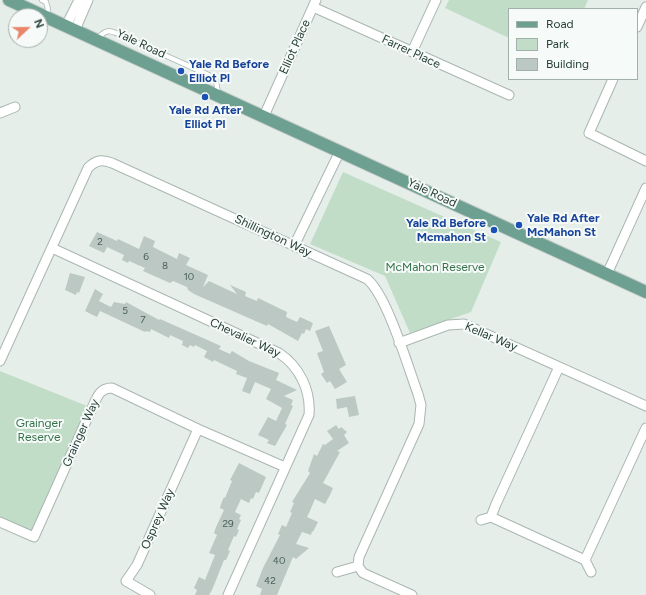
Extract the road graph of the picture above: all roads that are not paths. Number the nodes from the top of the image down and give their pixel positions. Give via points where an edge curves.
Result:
1 (9, 0) edge
2 (42, 0) edge
3 (79, 0) edge
4 (88, 0) edge
5 (436, 0) edge
6 (314, 3) edge
7 (26, 8) edge
8 (48, 8) edge
9 (646, 8) edge
10 (48, 18) edge
11 (638, 25) edge
12 (71, 28) junction
13 (412, 52) junction
14 (612, 80) edge
15 (509, 95) dead end
16 (15, 107) dead end
17 (0, 113) edge
18 (264, 116) junction
19 (340, 151) junction
20 (646, 161) edge
21 (646, 188) edge
22 (294, 246) junction
23 (52, 248) junction
24 (607, 274) junction
25 (646, 292) edge
26 (399, 343) junction
27 (0, 361) edge
28 (559, 367) junction
29 (646, 406) edge
30 (198, 428) junction
31 (646, 428) edge
32 (642, 450) edge
33 (285, 467) junction
34 (491, 517) junction
35 (481, 520) dead end
36 (0, 522) edge
37 (585, 560) junction
38 (358, 566) junction
39 (337, 572) dead end
40 (591, 572) dead end
41 (150, 595) edge
42 (228, 595) edge
43 (412, 595) edge

1 - 7 main road, Yale Road
2 - 8 lane via 46,2
3 - 12 street
4 - 12 street
5 - 13 street
6 - 13 street, Farrer Place
6 - 18 street, Elliot Place
9 - 11 street
10 - 12 main road, Yale Road
12 - 18 main road, Yale Road
13 - 15 street, Farrer Place
14 - 20 street via 585,134
16 - 17 street
18 - 19 main road, Yale Road
19 - 22 street
19 - 24 main road, Yale Road
21 - 24 street
22 - 23 street, Shillington Way via 104,160 98,160 88,168
22 - 26 street, Shillington Way via 367,279 374,285
23 - 27 street, Shillington Way
23 - 33 street, Chevalier Way via 289,359 302,378 310,403 309,415
24 - 25 main road, Yale Road
26 - 28 street, Kellar Way via 448,325 464,324
26 - 38 street, Shillington Way via 418,394 421,415 403,462 359,557
28 - 29 street, Kellar Way
28 - 34 street
30 - 33 street, Grainger Way
30 - 36 street, Grainger Way via 112,388 103,390 92,408 34,537
30 - 41 street, Osprey Way via 137,565 126,582
31 - 32 street
32 - 37 street
33 - 42 street, Chevalier Way
34 - 35 street
34 - 37 street
37 - 40 street
38 - 39 street
38 - 43 street via 364,573

